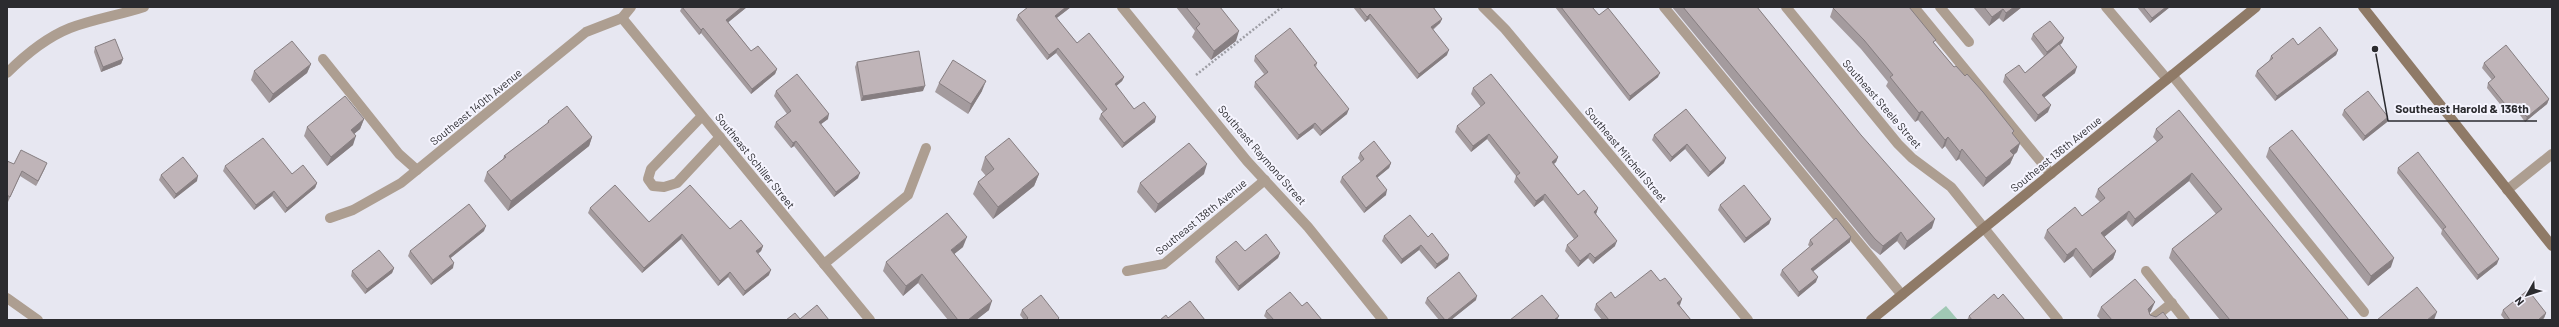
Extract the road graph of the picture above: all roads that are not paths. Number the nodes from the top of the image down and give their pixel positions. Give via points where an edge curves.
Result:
1 (144, 7) edge
2 (631, 7) edge
3 (1122, 7) edge
4 (1483, 7) edge
5 (1664, 7) edge
6 (1914, 7) edge
7 (1940, 7) edge
8 (2106, 7) edge
9 (2256, 7) edge
10 (2363, 7) edge
11 (1791, 9) edge
12 (622, 18) junction
13 (1969, 42) dead end
14 (323, 59) dead end
15 (7, 73) edge
16 (2170, 77) junction
17 (702, 116) junction
18 (720, 137) junction
19 (926, 148) dead end
20 (2552, 154) edge
21 (417, 170) junction
22 (2051, 174) junction
23 (1265, 180) junction
24 (2507, 190) junction
25 (330, 218) dead end
26 (1985, 228) junction
27 (2552, 246) edge
28 (824, 264) junction
29 (1126, 271) dead end
30 (2146, 271) dead end
31 (1902, 295) junction
32 (7, 298) edge
33 (2172, 303) junction
34 (2364, 312) dead end
35 (38, 320) edge
36 (870, 320) edge
37 (1383, 320) edge
38 (1748, 320) edge
39 (1871, 320) edge
40 (2058, 320) edge
41 (2151, 320) edge
42 (2185, 320) edge

1 - 15 street via 78,25 57,34 29,53
2 - 12 street, Southeast 140th Avenue
3 - 23 street, Southeast Raymond Street
4 - 38 street, Southeast Mitchell Street via 1510,35
5 - 31 street
6 - 22 street
7 - 13 street
8 - 16 street
9 - 16 street, Southeast 136th Avenue
10 - 24 street
11 - 26 street, Southeast Steele Street via 1898,144 1912,158 1952,187
12 - 17 street, Southeast Schiller Street
12 - 21 street, Southeast 140th Avenue via 586,32
14 - 21 street via 399,154
16 - 22 street, Southeast 136th Avenue
16 - 34 street
17 - 18 street, Southeast Schiller Street
17 - 18 street via 651,169 648,179 653,186 664,187 677,183
18 - 28 street, Southeast Schiller Street
19 - 28 street via 908,195
20 - 24 street
21 - 25 street, Southeast 140th Avenue via 374,199
22 - 26 street, Southeast 136th Avenue
23 - 29 street, Southeast 138th Avenue via 1164,264
23 - 37 street, Southeast Raymond Street via 1308,227
24 - 27 street
26 - 31 street, Southeast 136th Avenue
26 - 40 street, Southeast Steele Street
28 - 36 street, Southeast Schiller Street
30 - 33 street
31 - 39 street, Southeast 136th Avenue
32 - 35 street
33 - 41 street
33 - 42 street

